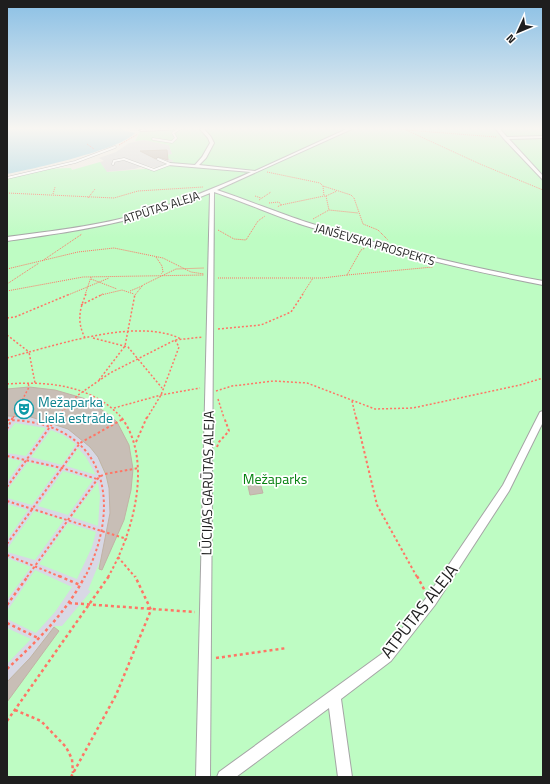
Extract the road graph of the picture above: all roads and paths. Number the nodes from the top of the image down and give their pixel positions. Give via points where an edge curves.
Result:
1 (64, 165) edge
2 (138, 165) edge
3 (168, 165) edge
4 (178, 165) edge
5 (269, 165) edge
6 (481, 165) edge
7 (530, 165) edge
8 (196, 166) joint
9 (268, 168) dead end
10 (255, 171) junction
11 (262, 171) junction
12 (7, 178) edge
13 (543, 179) edge
14 (323, 186) junction
15 (55, 187) dead end
16 (95, 189) dead end
17 (212, 190) junction
18 (338, 190) junction
19 (543, 190) edge
20 (271, 192) dead end
21 (7, 193) edge
22 (53, 194) junction
23 (255, 196) dead end
24 (325, 196) junction
25 (88, 198) junction
26 (261, 198) junction
27 (259, 200) dead end
28 (281, 205) junction
29 (272, 209) junction
30 (329, 210) junction
31 (358, 213) junction
32 (304, 223) junction
33 (96, 226) junction
34 (216, 236) dead end
35 (7, 239) edge
36 (376, 244) junction
37 (395, 250) junction
38 (156, 256) junction
39 (40, 262) junction
40 (450, 265) junction
41 (184, 268) junction
42 (7, 269) edge
43 (213, 271) junction
44 (347, 275) junction
45 (160, 276) junction
46 (111, 277) junction
47 (91, 278) junction
48 (313, 278) junction
49 (99, 282) junction
50 (543, 283) edge
51 (7, 284) edge
52 (143, 285) junction
53 (90, 286) junction
54 (117, 289) junction
55 (7, 291) edge
56 (130, 291) junction
57 (134, 294) junction
58 (81, 305) junction
59 (7, 318) edge
60 (128, 332) junction
61 (213, 333) junction
62 (7, 335) edge
63 (85, 338) junction
64 (89, 338) junction
65 (181, 339) junction
66 (175, 340) junction
67 (125, 346) junction
68 (29, 352) junction
69 (7, 358) edge
70 (138, 358) junction
71 (543, 378) edge
72 (28, 382) junction
73 (98, 382) junction
74 (35, 383) junction
75 (7, 384) edge
76 (212, 386) junction
77 (163, 389) junction
78 (84, 391) junction
79 (161, 395) junction
80 (217, 398) dead end
81 (352, 401) junction
82 (113, 408) junction
83 (543, 414) edge
84 (14, 419) junction
85 (7, 420) edge
86 (123, 420) junction
87 (50, 426) junction
88 (7, 429) edge
89 (136, 442) junction
90 (80, 443) junction
91 (214, 443) dead end
92 (7, 456) edge
93 (211, 458) junction
94 (26, 459) junction
95 (62, 468) junction
96 (139, 468) junction
97 (101, 475) junction
98 (97, 479) junction
99 (7, 487) edge
100 (7, 501) edge
101 (33, 508) junction
102 (68, 519) junction
103 (101, 531) junction
104 (127, 539) junction
105 (7, 544) edge
106 (7, 555) edge
107 (118, 556) junction
108 (35, 565) junction
109 (80, 585) junction
110 (431, 602) junction
111 (69, 603) junction
112 (7, 605) edge
113 (91, 605) junction
114 (151, 610) junction
115 (205, 611) junction
116 (7, 623) edge
117 (38, 638) junction
118 (287, 648) dead end
119 (204, 660) junction
120 (7, 669) edge
121 (334, 697) junction
122 (15, 710) junction
123 (7, 720) edge
124 (73, 773) junction
125 (71, 777) edge
126 (203, 777) edge
127 (224, 777) edge
128 (345, 777) edge

1 - 12 lane
2 - 3 lane via 154,170
4 - 8 street
5 - 10 street, ATPŪTAS ALEJA
6 - 19 path
7 - 13 street
8 - 10 street
9 - 11 path
10 - 11 path
10 - 17 street, ATPŪTAS ALEJA
11 - 14 path via 320,183
14 - 18 path
14 - 24 path
15 - 22 path
16 - 25 path
17 - 25 path via 189,187 138,191 114,198
17 - 29 street, JANŠEVSKA PROSPEKTS
17 - 33 street, ATPŪTAS ALEJA via 162,209
17 - 43 street, LŪCIJAS GARŪTAS ALEJA
18 - 24 path
18 - 31 path via 354,198
20 - 26 path
21 - 22 path
22 - 25 path
23 - 26 path
24 - 28 path
24 - 30 path
26 - 27 path
28 - 29 path
28 - 29 path via 279,202 273,202 269,204
29 - 32 street, JANŠEVSKA PROSPEKTS
29 - 34 path via 258,221 246,240 234,239 216,229
30 - 31 path
30 - 32 path
31 - 37 path via 363,224 378,230
32 - 36 street, JANŠEVSKA PROSPEKTS
33 - 35 street, ATPŪTAS ALEJA
33 - 39 path
36 - 37 street, JANŠEVSKA PROSPEKTS
36 - 44 path via 361,250
37 - 40 street, JANŠEVSKA PROSPEKTS
38 - 39 path via 114,248 98,248
38 - 41 path
38 - 45 path via 162,266 163,272
39 - 42 path
39 - 51 path
40 - 44 path
40 - 50 street, JANŠEVSKA PROSPEKTS
41 - 43 path
41 - 43 path via 191,272
41 - 45 path
43 - 45 path
43 - 48 path via 216,278
43 - 61 street, LŪCIJAS GARŪTAS ALEJA
44 - 48 path
45 - 46 path
45 - 52 path
46 - 47 path
46 - 49 path
47 - 49 path
47 - 53 path
47 - 55 path via 56,280
48 - 61 path via 291,312 261,325
49 - 53 path
49 - 54 path
52 - 56 path
52 - 57 path
53 - 58 path
53 - 59 path
54 - 56 path
54 - 58 path
56 - 57 path
57 - 60 path
58 - 63 path via 78,313 79,328
60 - 64 path
60 - 65 path via 170,333
60 - 67 path
61 - 65 path
61 - 76 street, LŪCIJAS GARŪTAS ALEJA
62 - 68 path
63 - 64 path
63 - 68 path
64 - 67 path
65 - 66 path
66 - 70 path
66 - 77 path via 179,347
67 - 70 path
67 - 73 path
68 - 69 path
68 - 74 path
70 - 73 path via 108,373
70 - 77 path
71 - 81 path via 413,408 375,409
72 - 74 path
72 - 75 path
72 - 84 path via 29,387
73 - 78 path
74 - 78 path
76 - 79 path
76 - 81 path via 215,392 232,386 274,380 307,383
76 - 93 street, LŪCIJAS GARŪTAS ALEJA
77 - 79 path
78 - 82 path via 106,402 115,410
78 - 87 path
79 - 82 path
79 - 89 path via 147,417
80 - 93 path via 229,431 219,442
81 - 110 path via 377,504
82 - 86 path
83 - 110 street, ATPŪTAS ALEJA via 506,488
84 - 85 path
84 - 87 path
84 - 88 path
86 - 89 path
86 - 90 path
87 - 90 path
87 - 94 path
89 - 96 path
90 - 95 path
90 - 97 path
91 - 93 path
92 - 94 path
93 - 115 street, LŪCIJAS GARŪTAS ALEJA
94 - 95 path
94 - 99 path
95 - 98 path
95 - 101 path
96 - 97 path
96 - 104 path
97 - 98 path
97 - 103 path via 104,490
98 - 102 path
100 - 101 path
101 - 102 path
101 - 105 path
102 - 103 path
102 - 108 path
103 - 104 path
103 - 109 path via 96,553
104 - 107 path
106 - 108 path
107 - 113 path
107 - 114 path via 137,579
108 - 109 path
108 - 112 path
109 - 111 path
110 - 121 street, ATPŪTAS ALEJA via 387,657
111 - 113 path
111 - 117 path
113 - 114 path
113 - 122 path
114 - 115 path via 186,613
114 - 124 path via 141,639 103,721
115 - 119 street, LŪCIJAS GARŪTAS ALEJA
116 - 117 path
117 - 120 path
118 - 119 path
119 - 126 street, LŪCIJAS GARŪTAS ALEJA
121 - 127 street, ATPŪTAS ALEJA
121 - 128 street
122 - 123 path
122 - 124 path via 41,721 66,747 72,759
124 - 125 path

